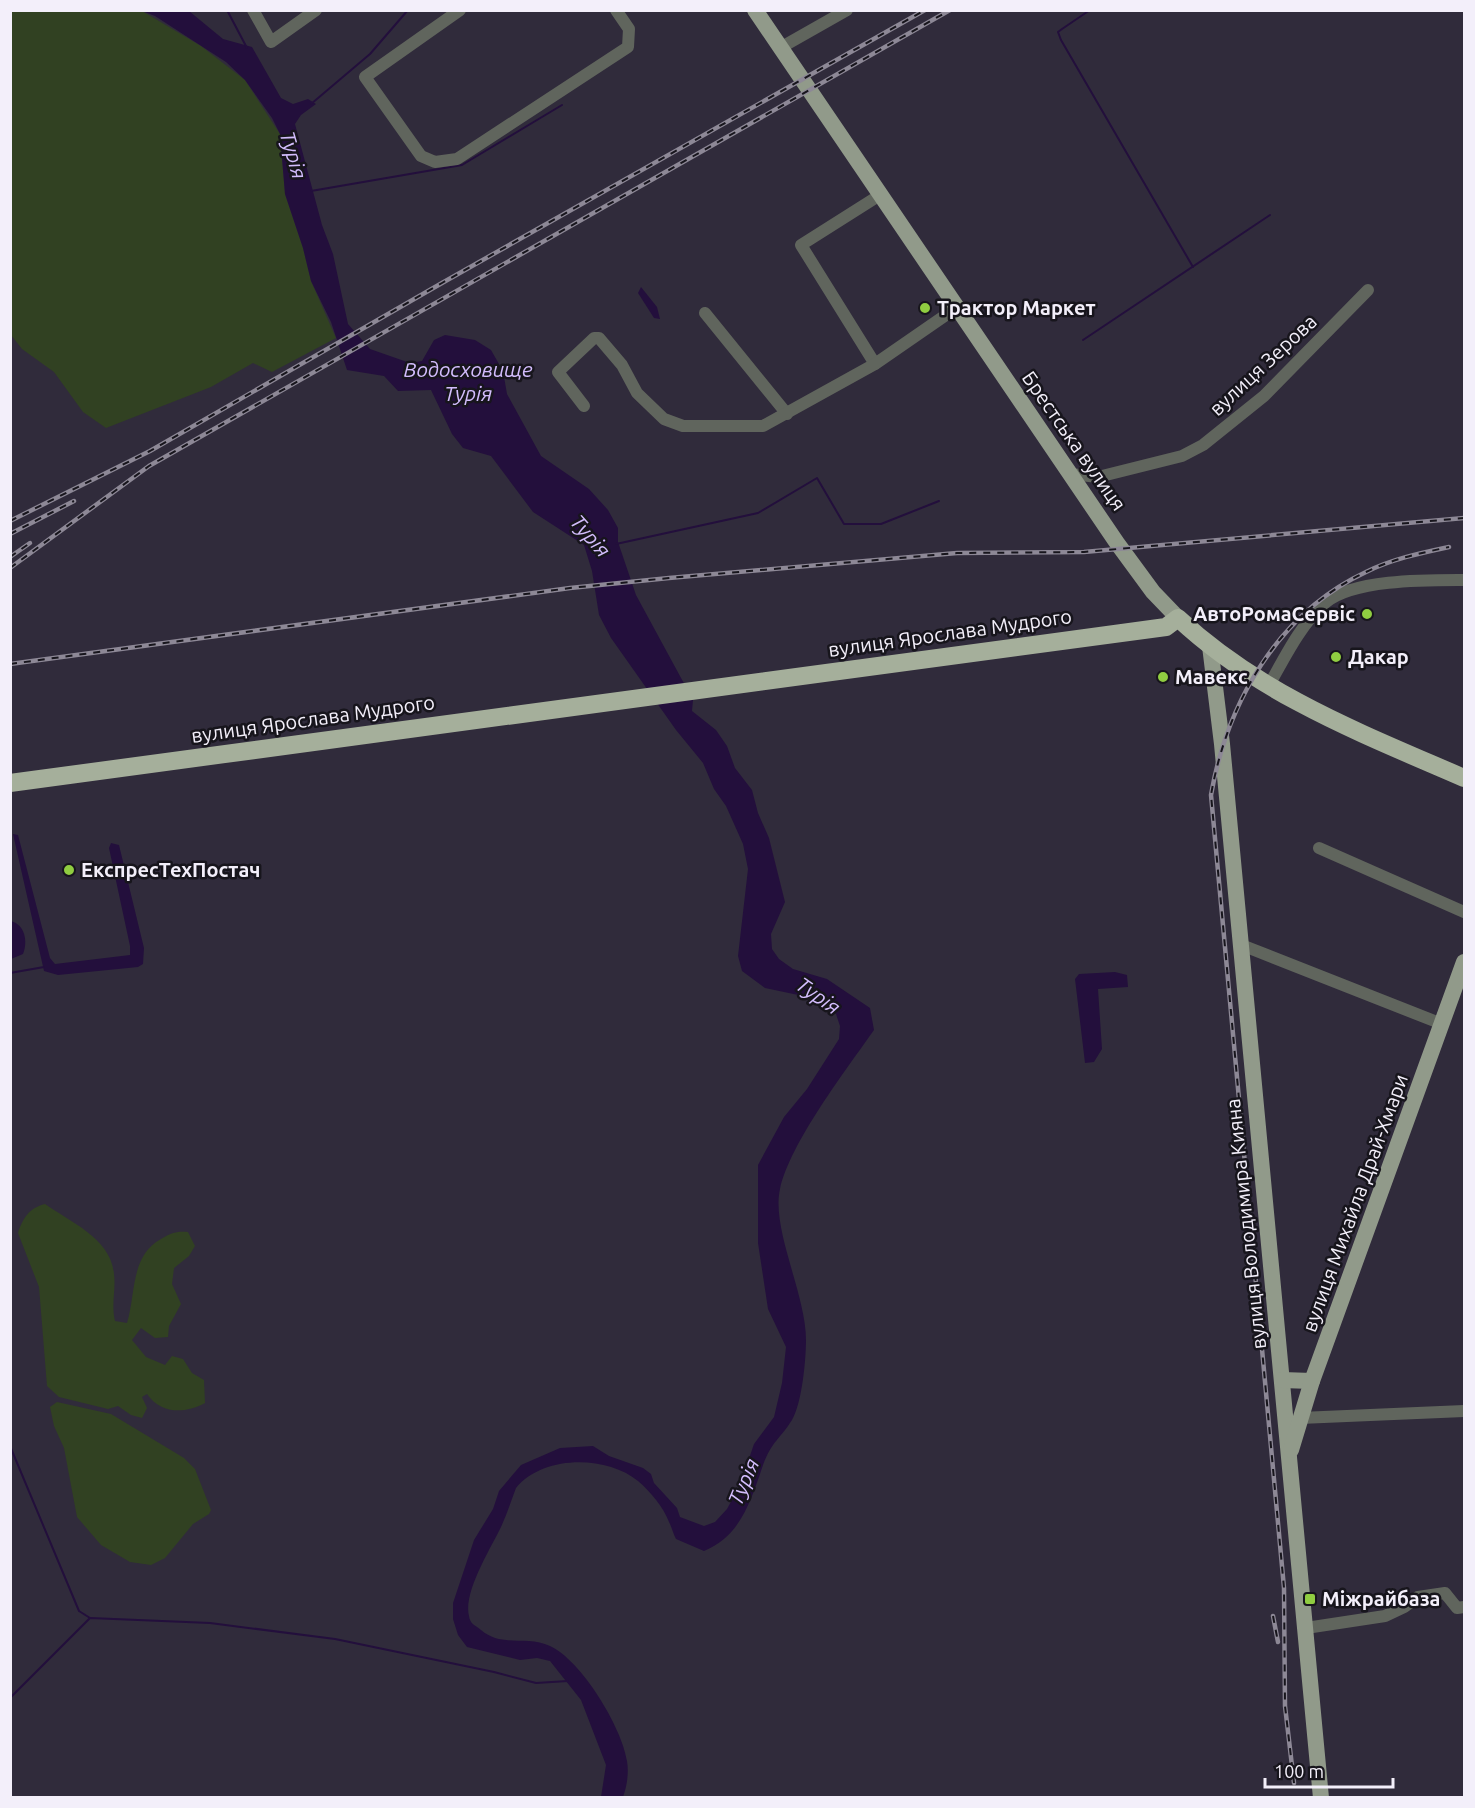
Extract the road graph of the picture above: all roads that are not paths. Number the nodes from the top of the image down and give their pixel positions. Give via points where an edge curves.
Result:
1 (253, 10) edge
2 (316, 10) edge
3 (460, 10) edge
4 (616, 10) edge
5 (755, 10) edge
6 (847, 10) edge
7 (780, 48) junction
8 (880, 195) junction
9 (1368, 290) dead end
10 (956, 308) junction
11 (705, 312) dead end
12 (875, 363) junction
13 (584, 406) dead end
14 (787, 414) junction
15 (1071, 474) junction
16 (1461, 578) edge
17 (1178, 618) junction
18 (1210, 646) junction
19 (1268, 687) junction
20 (1464, 778) edge
21 (10, 783) edge
22 (1319, 848) dead end
23 (1464, 912) edge
24 (1239, 944) junction
25 (1464, 963) edge
26 (1442, 1024) junction
27 (1282, 1380) junction
28 (1312, 1381) junction
29 (1464, 1411) edge
30 (1300, 1418) junction
31 (1288, 1459) junction
32 (1464, 1607) edge
33 (1306, 1628) junction
34 (1320, 1797) edge

1 - 2 street via 271,42
3 - 4 street via 365,77 421,156 435,162 457,159 628,47 629,29
5 - 7 main road, Брестська вулиця
6 - 7 street
7 - 8 main road, Брестська вулиця
8 - 10 main road, Брестська вулиця
8 - 12 street via 801,245
9 - 15 street, вулиця Зерова via 1264,396 1203,445 1175,458 1098,477
10 - 12 street
10 - 15 main road, Брестська вулиця
11 - 14 street
12 - 14 street
13 - 14 street via 558,372 594,338 599,338 618,359 644,402 670,422 683,426 763,426
15 - 17 main road, Брестська вулиця via 1148,585
16 - 19 street via 1404,583 1336,597 1306,625
17 - 18 highway, Брестська вулиця
17 - 21 highway, вулиця Ярослава Мудрого via 1166,627
18 - 19 highway, Брестська вулиця
18 - 24 main road, вулиця Володимира Кияна
19 - 20 highway, Брестська вулиця
22 - 23 street
24 - 26 street
24 - 27 main road, вулиця Володимира Кияна
25 - 26 main road, вулиця Михайла Драй-Хмари
26 - 28 main road, вулиця Михайла Драй-Хмари
27 - 28 main road
27 - 31 main road, вулиця Володимира Кияна
28 - 30 main road, вулиця Михайла Драй-Хмари
29 - 30 street
30 - 31 main road, вулиця Михайла Драй-Хмари
31 - 33 main road, вулиця Володимира Кияна
32 - 33 street via 1457,1608 1445,1593 1418,1597 1385,1616
33 - 34 main road, вулиця Володимира Кияна

